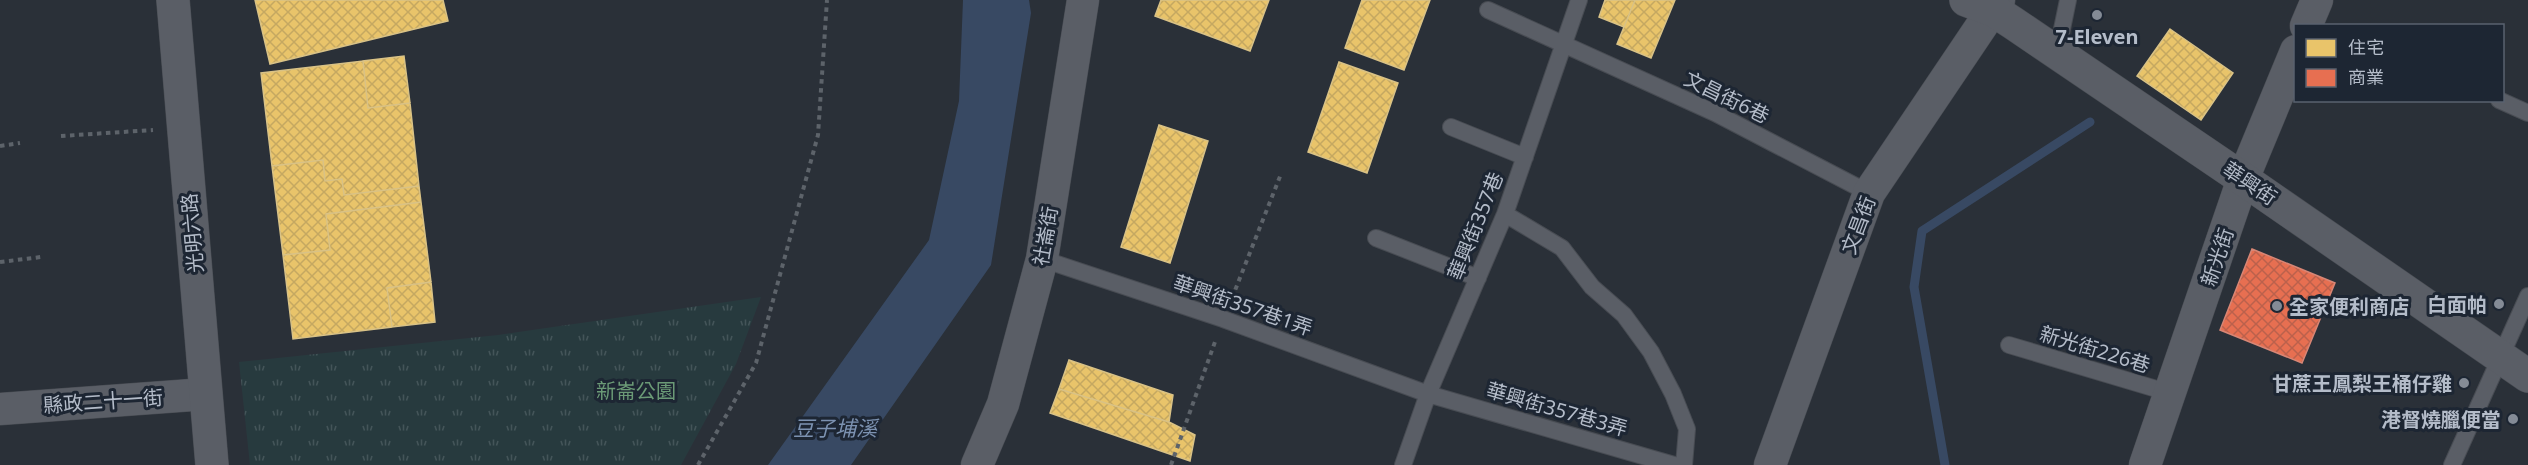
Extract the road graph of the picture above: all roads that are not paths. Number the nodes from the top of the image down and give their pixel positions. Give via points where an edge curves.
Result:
1 (173, 0) edge
2 (1083, 0) edge
3 (1579, 0) edge
4 (2068, 0) edge
5 (1986, 3) edge
6 (1488, 10) dead end
7 (1564, 43) junction
8 (2057, 53) junction
9 (2294, 53) edge
10 (2503, 102) edge
11 (2528, 113) edge
12 (1451, 127) dead end
13 (1525, 157) junction
14 (2243, 179) junction
15 (1869, 193) junction
16 (1505, 214) junction
17 (1376, 238) dead end
18 (1042, 259) junction
19 (1478, 278) junction
20 (2528, 296) edge
21 (2009, 345) dead end
22 (2502, 358) junction
23 (2528, 376) edge
24 (2170, 393) junction
25 (206, 394) junction
26 (1428, 394) junction
27 (0, 409) edge
28 (212, 465) edge
29 (976, 465) edge
30 (1403, 465) edge
31 (1674, 465) edge
32 (1684, 465) edge
33 (1770, 465) edge
34 (2145, 465) edge
35 (2452, 465) edge

1 - 25 street, 光明六路
2 - 18 street, 社崙街
3 - 7 lane, 華興街357巷
4 - 8 lane
5 - 8 street, 華興街
5 - 15 street, 文昌街
6 - 7 lane, 文昌街6巷
7 - 13 lane, 華興街357巷
7 - 15 lane, 文昌街6巷 via 1715,113
8 - 14 street, 華興街
9 - 14 street, 新光街
10 - 11 lane
12 - 13 lane
13 - 16 lane, 華興街357巷
14 - 22 street, 華興街
14 - 24 street, 新光街
15 - 33 street, 文昌街
16 - 19 lane, 華興街357巷
16 - 32 lane via 1562,248 1592,287 1624,315 1652,352 1687,429
17 - 19 lane
18 - 26 lane, 華興街357巷1弄 via 1223,319
18 - 29 street, 社崙街 via 1003,404
19 - 26 lane, 華興街357巷
20 - 22 lane
21 - 24 lane, 新光街226巷
22 - 23 street, 華興街
22 - 35 lane
24 - 34 street, 新光街
25 - 27 street, 縣政二十一街
25 - 28 street, 光明六路
26 - 30 lane, 華興街357巷
26 - 31 lane, 華興街357巷3弄

